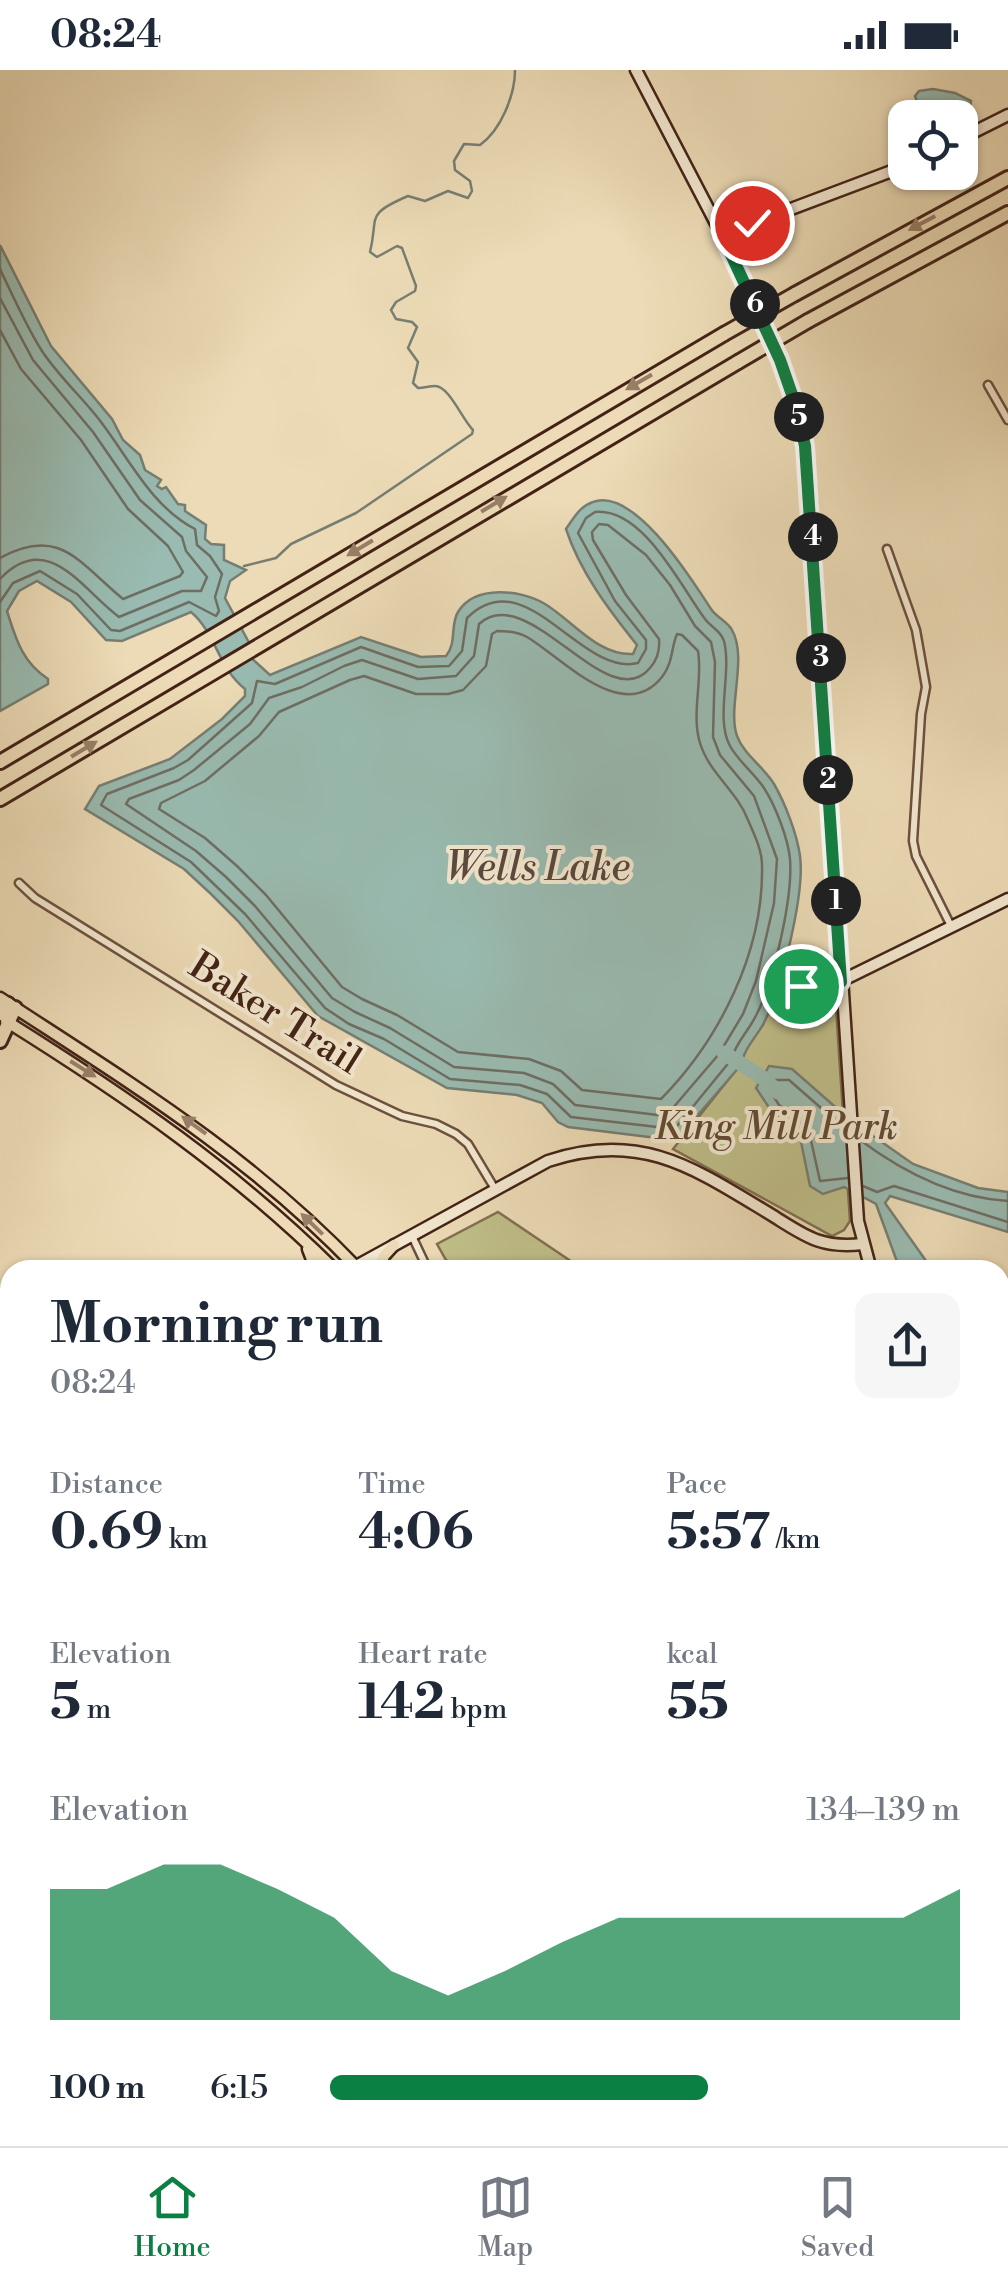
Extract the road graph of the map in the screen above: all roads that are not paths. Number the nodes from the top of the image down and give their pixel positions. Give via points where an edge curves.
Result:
1 (636, 70) edge
2 (1008, 115) edge
3 (978, 130) edge
4 (888, 172) edge
5 (1008, 178) edge
6 (1008, 213) edge
7 (722, 235) junction
8 (988, 386) dead end
9 (1008, 420) edge
10 (888, 549) dead end
11 (0, 762) edge
12 (0, 799) edge
13 (19, 883) dead end
14 (1008, 899) edge
15 (951, 926) junction
16 (841, 982) junction
17 (801, 986) dead end
18 (5, 1011) edge
19 (0, 1041) edge
20 (495, 1189) junction
21 (296, 1232) junction
22 (412, 1236) junction
23 (862, 1244) junction
24 (394, 1245) junction
25 (313, 1260) edge
26 (325, 1260) edge
27 (345, 1260) edge
28 (369, 1260) edge
29 (383, 1260) edge
30 (423, 1260) edge
31 (868, 1260) edge

1 - 7 street
2 - 3 street
4 - 7 street
5 -> 11 highway, bridge via 724,334
12 -> 6 highway, bridge via 808,321
7 - 16 street via 780,360 805,446
8 - 9 street
10 - 15 street via 916,630 926,687 913,840
13 - 20 street, Baker Trail via 336,1085 456,1134
14 - 15 street
15 - 16 street
16 - 17 street
16 - 23 street
18 - 19 highway
18 -> 21 main road via 174,1130
27 -> 18 main road via 280,1194 199,1128
20 - 22 street
20 - 23 street via 569,1154 630,1149 693,1167 817,1242
21 - 25 main road
21 - 26 main road
22 - 24 street
22 - 30 street
23 - 31 street
24 - 28 street
24 - 29 main road

